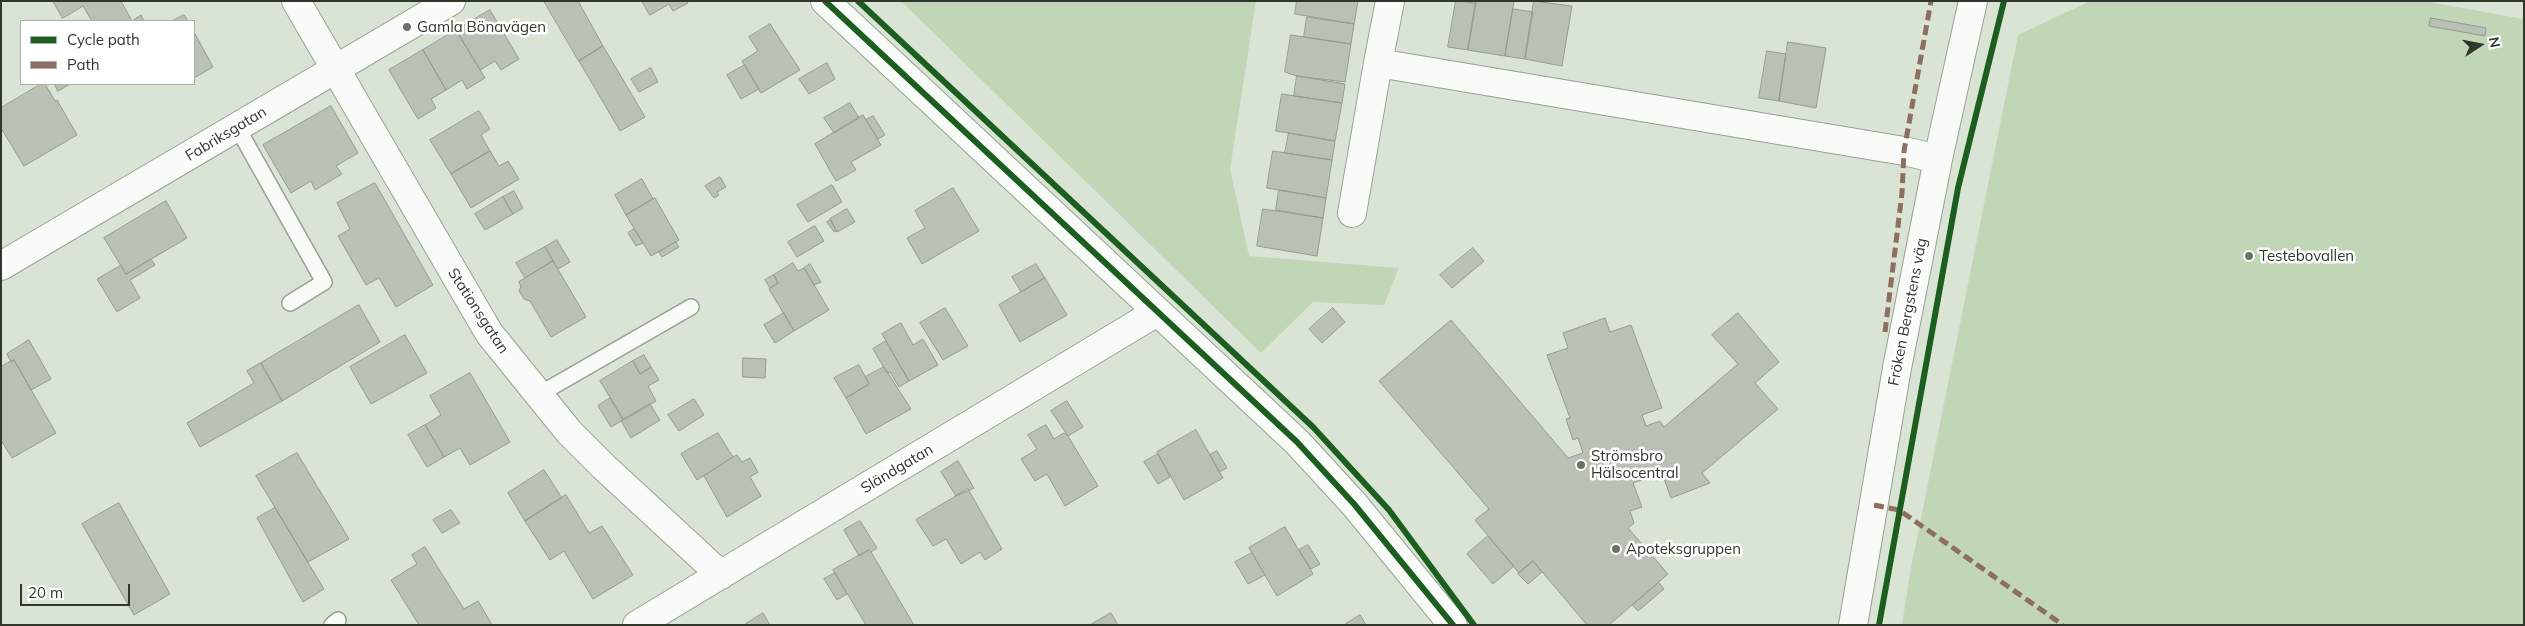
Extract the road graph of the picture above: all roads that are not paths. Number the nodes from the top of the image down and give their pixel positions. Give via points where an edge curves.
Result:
1 (296, 1) edge
2 (451, 1) edge
3 (825, 1) edge
4 (1390, 1) edge
5 (1974, 1) edge
6 (1378, 64) junction
7 (335, 69) junction
8 (237, 127) junction
9 (1938, 159) junction
10 (1352, 214) dead end
11 (5, 256) edge
12 (290, 303) dead end
13 (691, 307) dead end
14 (1157, 312) junction
15 (538, 395) junction
16 (722, 574) junction
17 (637, 625) edge
18 (1453, 625) edge
19 (1853, 625) edge

1 - 7 street, Stationsgatan
2 - 7 street, Fabriksgatan
3 - 14 street
4 - 6 street
5 - 9 street, Fröken Bergstens väg
6 - 9 street
6 - 10 street
7 - 8 street, Fabriksgatan
7 - 15 street, Stationsgatan via 467,298 489,333
8 - 11 street, Fabriksgatan
8 - 12 lane via 324,282
9 - 19 street, Fröken Bergstens väg via 1897,368
13 - 15 lane
14 - 16 street, Sländgatan
14 - 18 street via 1297,442 1354,504
15 - 16 street, Stationsgatan via 604,467
16 - 17 street, Sländgatan

